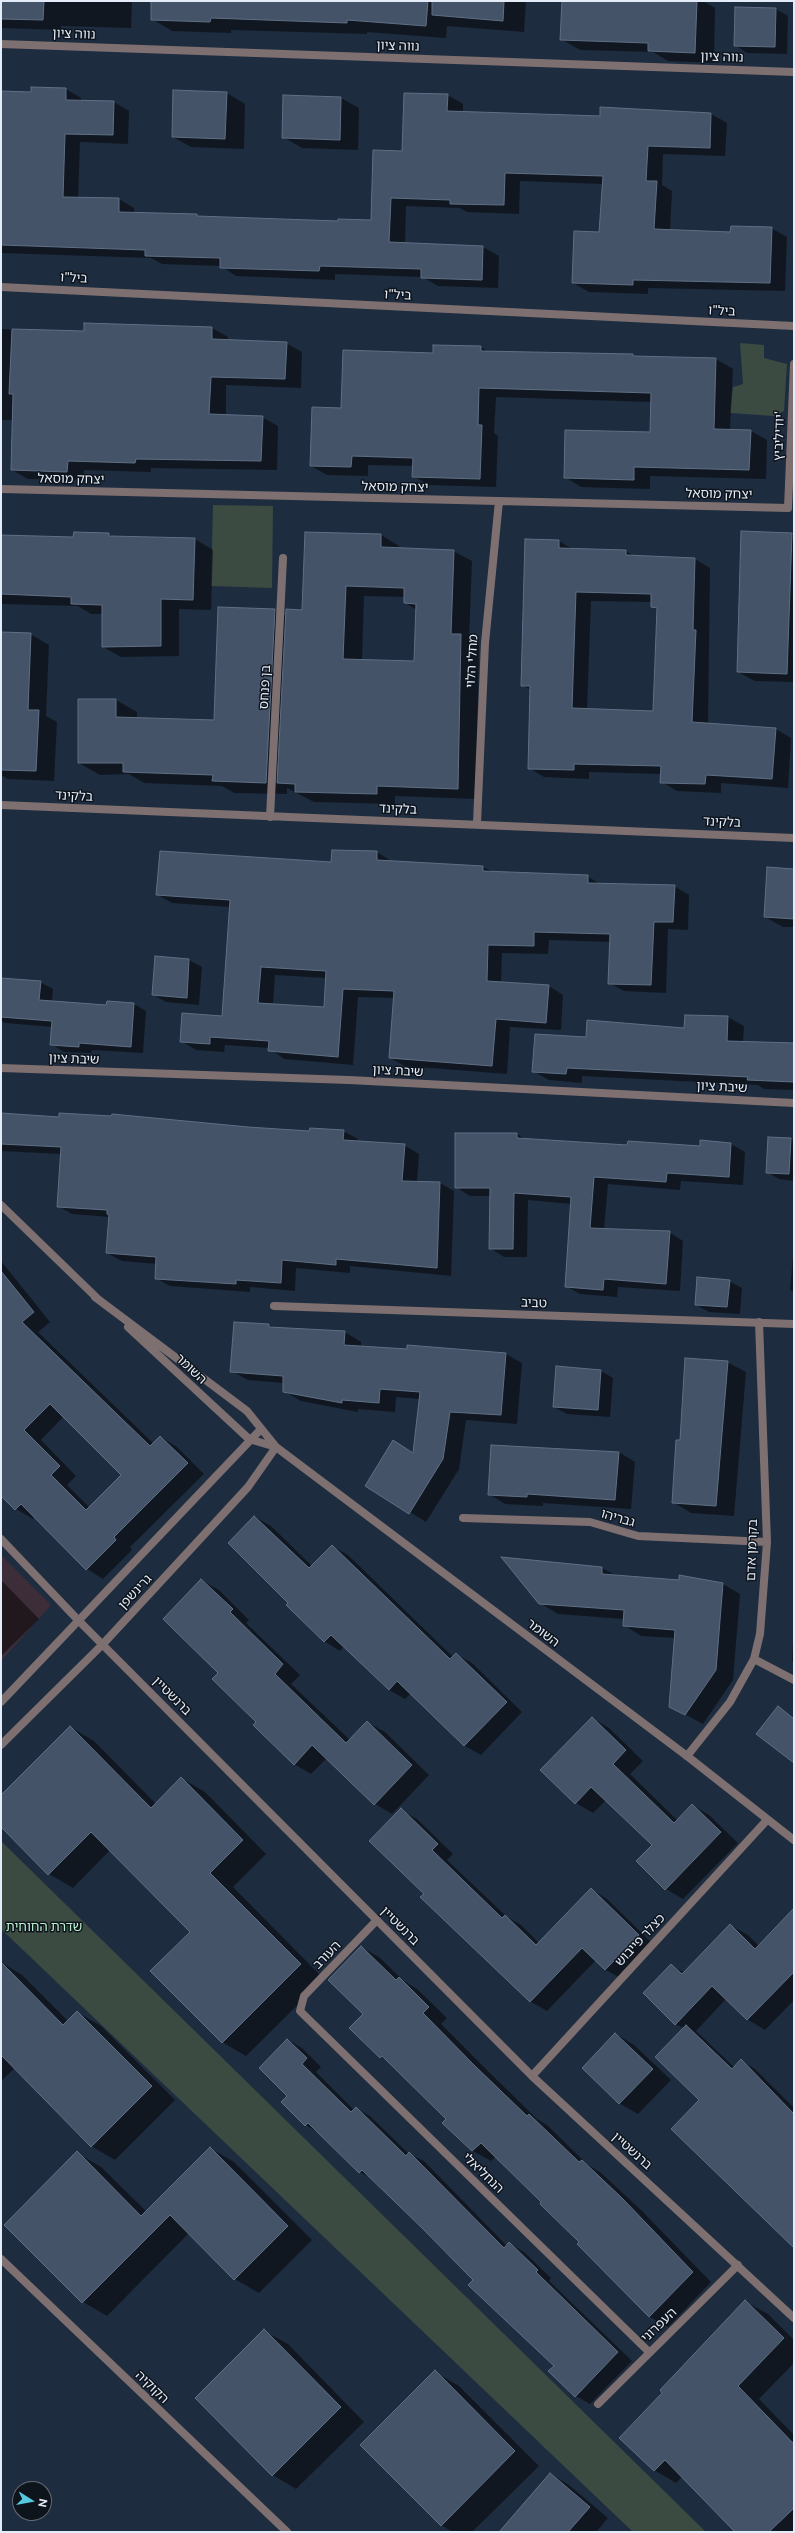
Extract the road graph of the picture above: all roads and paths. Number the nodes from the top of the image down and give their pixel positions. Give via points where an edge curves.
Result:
1 (1, 44) edge
2 (794, 72) edge
3 (1, 287) edge
4 (794, 326) edge
5 (794, 364) edge
6 (1, 489) edge
7 (499, 501) junction
8 (788, 508) joint
9 (283, 558) dead end
10 (1, 805) edge
11 (270, 817) junction
12 (477, 823) junction
13 (794, 838) edge
14 (1, 1068) edge
15 (794, 1103) edge
16 (1, 1205) edge
17 (95, 1297) junction
18 (274, 1306) dead end
19 (759, 1322) junction
20 (794, 1324) edge
21 (261, 1429) junction
22 (249, 1439) junction
23 (276, 1447) junction
24 (463, 1518) dead end
25 (1, 1538) edge
26 (767, 1542) junction
27 (78, 1620) junction
28 (103, 1644) junction
29 (754, 1659) junction
30 (794, 1680) edge
31 (1, 1702) edge
32 (1, 1745) edge
33 (687, 1756) junction
34 (766, 1820) junction
35 (794, 1840) edge
36 (377, 1920) junction
37 (300, 2011) joint
38 (532, 2076) junction
39 (1, 2259) edge
40 (738, 2265) junction
41 (794, 2318) edge
42 (649, 2352) junction
43 (598, 2404) dead end
44 (287, 2532) edge

1 - 2 street, נווה ציון
3 - 4 street, ביל"ו
5 - 8 street, יודיליביץ'
6 - 7 street, יצחק מוסאל
7 - 8 street, יצחק מוסאל
7 - 12 street, מחלי הלוי via 485,643
9 - 11 street, בן פנחס
10 - 11 street, בלקינד
11 - 12 street, בלקינד
12 - 13 street, בלקינד
14 - 15 street, שיבת ציון via 349,1080
16 - 17 street, השומר
17 - 21 street, השומר via 247,1411
17 - 22 street, השומר
18 - 19 street, טביב
19 - 20 street, טביב
19 - 26 street, בקרמן אדם
21 - 22 street, גרינשפן
21 - 23 street, השומר
22 - 23 street, השומר
22 - 27 street, גרינשפן
23 - 28 street, גרינשפן via 248,1487
23 - 33 street, השומר
24 - 26 street, גבריהו via 590,1522 638,1536
25 - 27 street, ברנשטיין
26 - 29 street, בקרמן אדם via 760,1634
27 - 28 street, ברנשטיין
27 - 31 street, גרינשפן
28 - 32 street, גרינשפן
28 - 36 street, ברנשטיין
29 - 30 street
29 - 33 street, בקרמן אדם via 730,1702
33 - 34 street, השומר
34 - 35 street, השומר
34 - 38 street, כצלר פייבוש
36 - 37 street, העורב via 304,1996
36 - 38 street, ברנשטיין
37 - 42 street, הנחליאלי
38 - 40 street, ברנשטיין
39 - 44 street, הקוקיה
40 - 41 street, ברנשטיין
40 - 42 street, העפרוני
42 - 43 street, העפרוני

